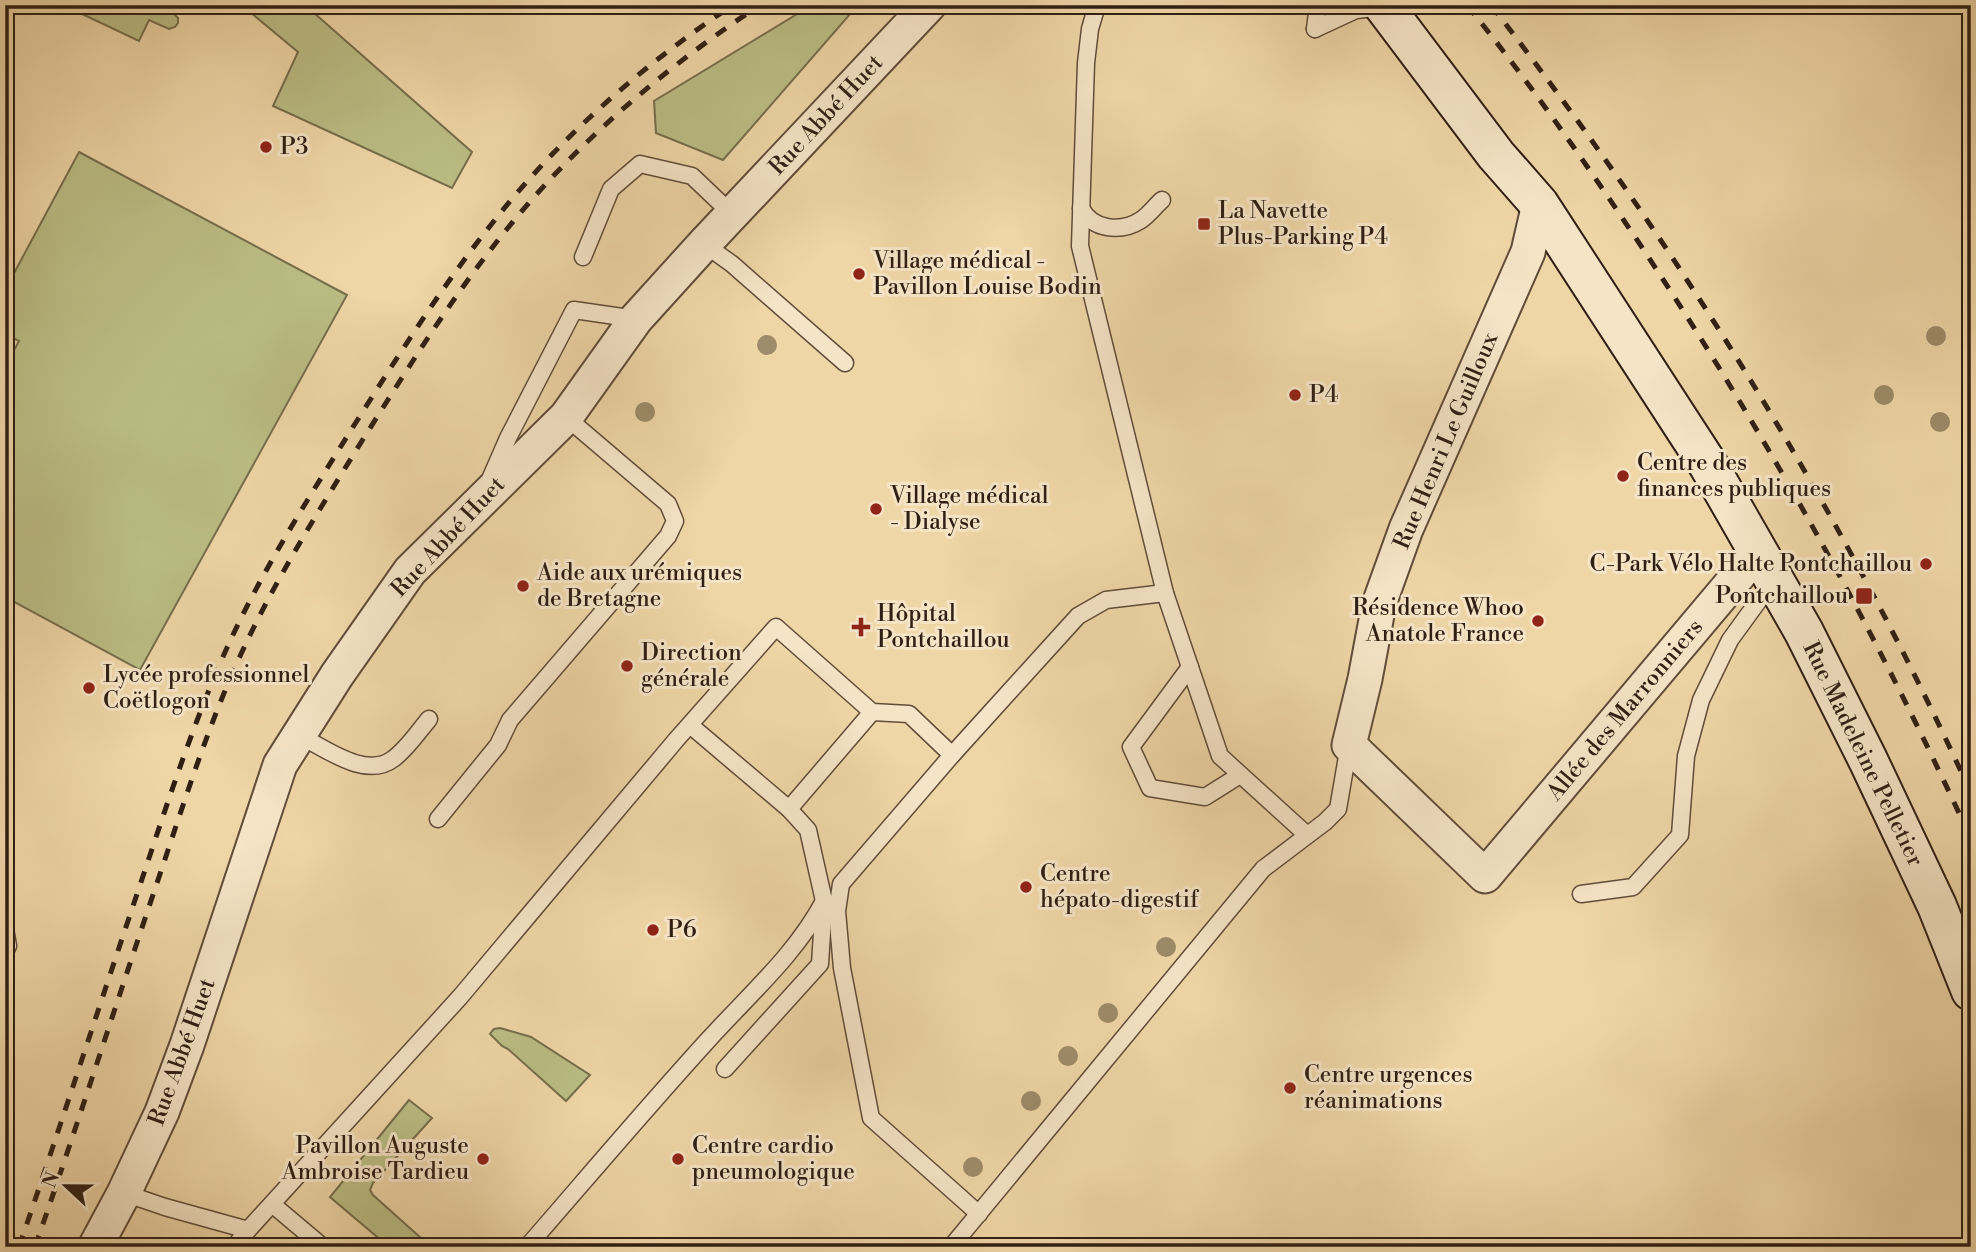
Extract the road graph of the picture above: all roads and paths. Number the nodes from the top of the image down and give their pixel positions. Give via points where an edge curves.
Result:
1 (929, 5) edge
2 (1097, 5) edge
3 (1318, 5) edge
4 (1383, 6) edge
5 (1162, 200) dead end
6 (1539, 204) junction
7 (1081, 208) junction
8 (733, 215) junction
9 (704, 244) junction
10 (583, 257) dead end
11 (636, 319) junction
12 (845, 363) dead end
13 (566, 417) junction
14 (482, 499) junction
15 (1758, 577) junction
16 (1165, 593) junction
17 (1190, 667) junction
18 (872, 712) junction
19 (429, 719) dead end
20 (691, 724) junction
21 (298, 735) junction
22 (1349, 745) junction
23 (952, 755) junction
24 (1240, 775) junction
25 (789, 809) junction
26 (438, 819) dead end
27 (1307, 835) junction
28 (1581, 894) dead end
29 (824, 901) junction
30 (5, 929) edge
31 (5, 951) edge
32 (1971, 992) edge
33 (725, 1069) dead end
34 (124, 1193) junction
35 (272, 1204) junction
36 (979, 1214) junction
37 (248, 1230) junction
38 (96, 1247) edge
39 (234, 1247) edge
40 (323, 1247) edge
41 (527, 1247) edge
42 (951, 1247) edge

1 - 8 street, Rue Abbé Huet
2 - 7 lane via 1086,63
3 - 4 lane via 1315,29 1356,10
4 - 6 street
5 - 7 lane via 1141,220 1116,227 1094,224
6 - 15 street, Rue Madeleine Pelletier via 1709,466
6 - 22 street, Rue Henri Le Guilloux via 1528,252 1406,529 1379,604
7 - 16 lane via 1080,246
8 - 9 street, Rue Abbé Huet
8 - 10 lane via 692,176 640,164 611,190
9 - 11 street, Rue Abbé Huet
9 - 12 lane
11 - 13 street, Rue Abbé Huet
11 - 14 lane via 574,310
13 - 14 street, Rue Abbé Huet
13 - 26 lane via 668,504 675,521 668,537 510,720 498,745
14 - 21 street, Rue Abbé Huet via 410,571
15 - 22 street, Allée des Marronniers via 1485,876
15 - 28 lane via 1762,596 1730,640 1701,699 1686,756 1680,835 1633,887
15 - 32 street, Rue Madeleine Pelletier via 1804,632 1937,906
16 - 17 lane
16 - 23 lane via 1106,600 1078,615
17 - 24 lane via 1220,756
17 - 24 lane via 1131,747 1150,788 1205,797
18 - 20 lane via 776,627
18 - 23 lane via 909,714
18 - 25 lane
19 - 21 lane via 384,765 355,764
20 - 25 lane
20 - 35 lane via 460,997
21 - 34 street, Rue Abbé Huet via 280,765 162,1112
22 - 27 lane via 1338,809
23 - 36 lane via 841,884 837,911 842,968 871,1118
24 - 27 lane
25 - 29 lane via 808,830
27 - 36 lane via 1263,869
29 - 33 lane via 820,964
29 - 41 lane via 784,958
30 - 31 lane
34 - 37 lane
34 - 38 street, Rue Abbé Huet
35 - 37 lane
35 - 40 lane
36 - 42 lane
37 - 39 lane

